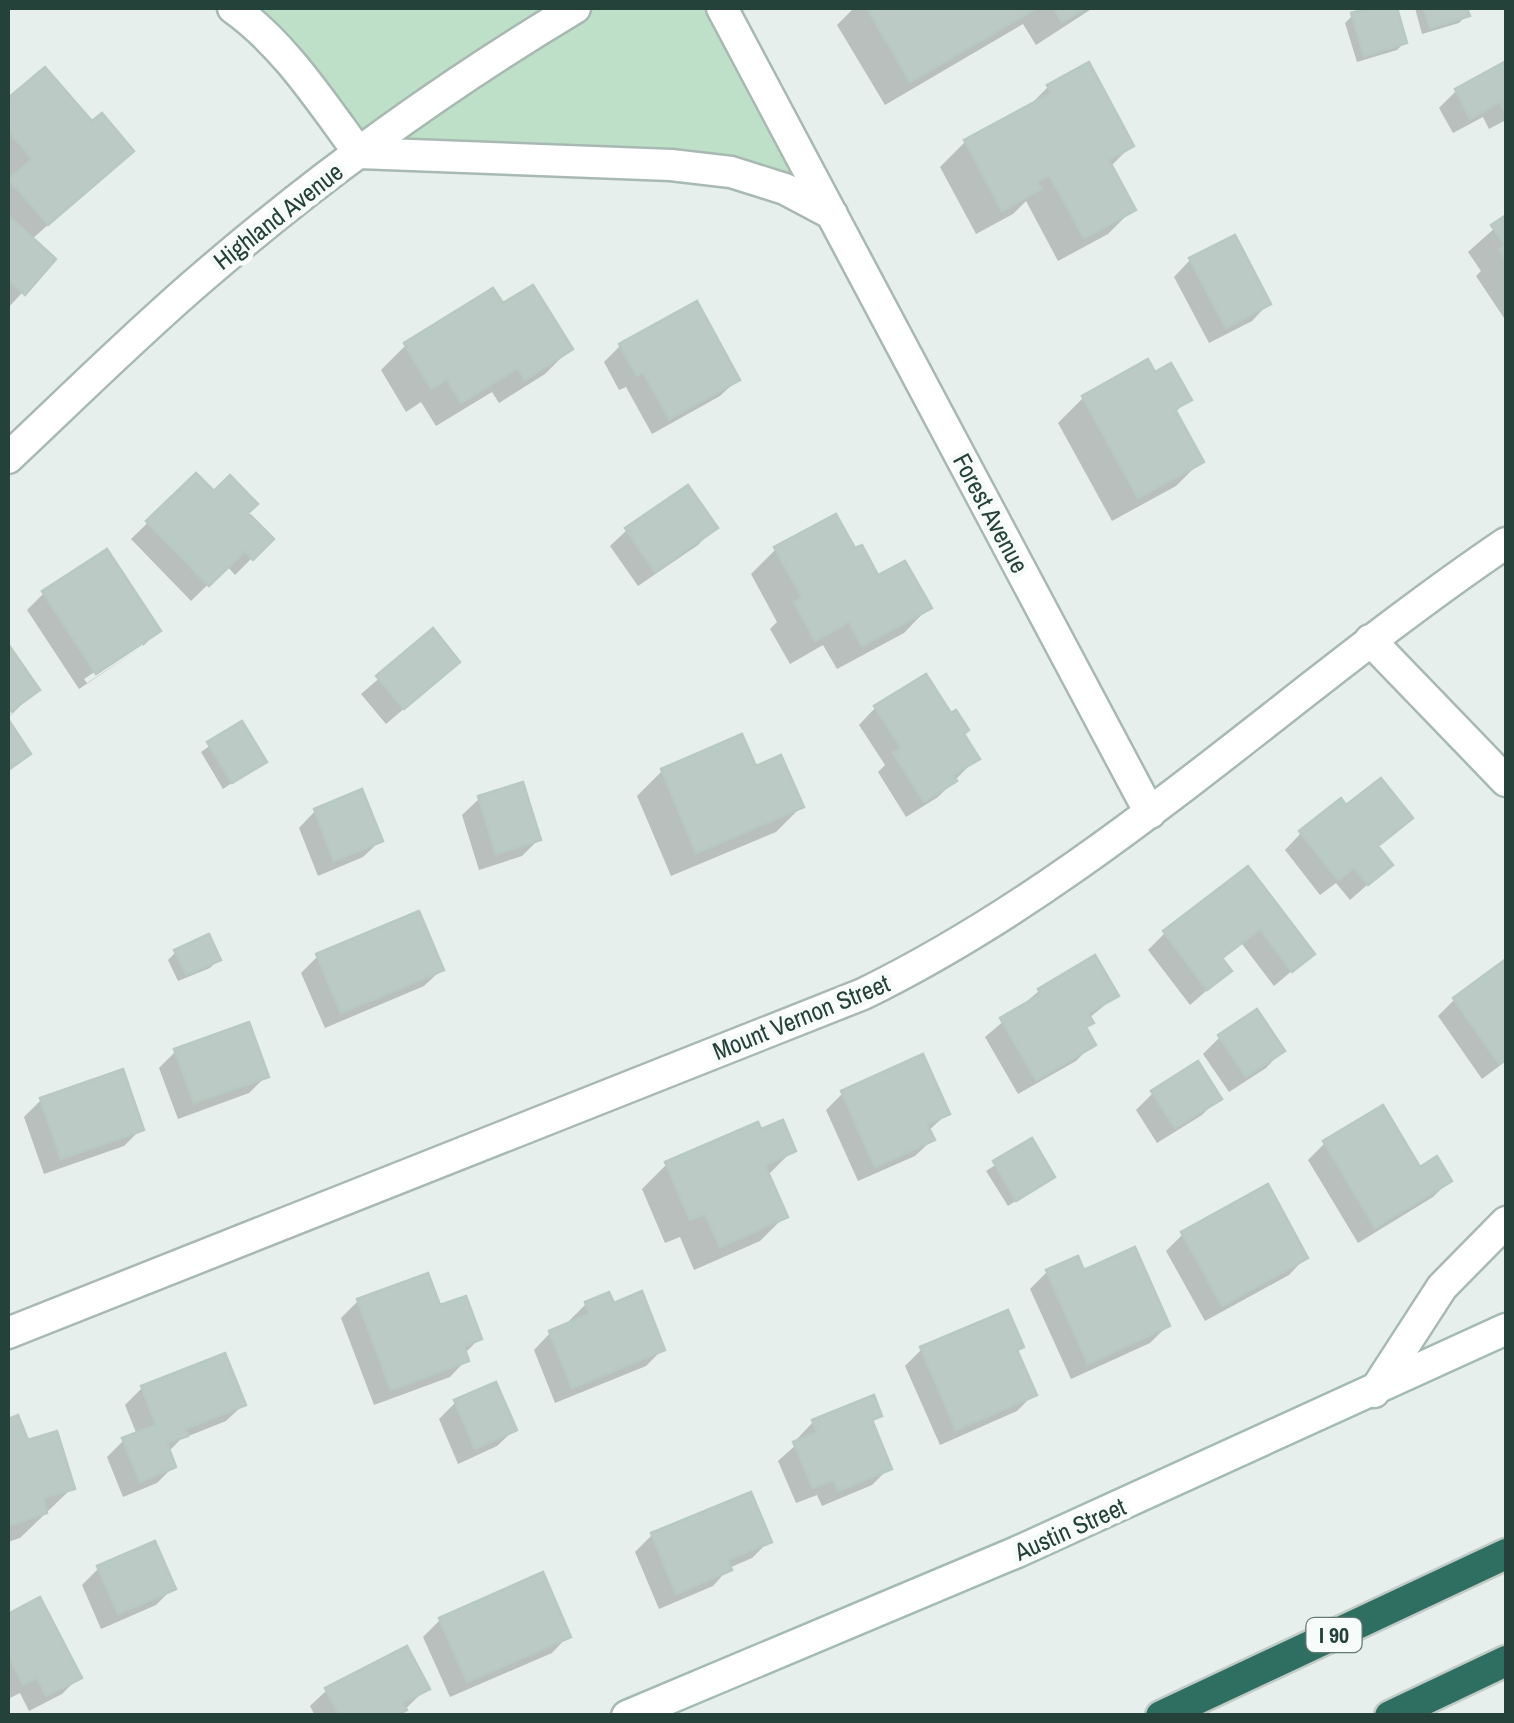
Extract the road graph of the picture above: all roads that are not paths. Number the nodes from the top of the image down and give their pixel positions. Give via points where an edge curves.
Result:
1 (233, 8) edge
2 (576, 8) edge
3 (722, 8) edge
4 (359, 153) junction
5 (832, 214) junction
6 (8, 458) edge
7 (1506, 543) edge
8 (1370, 640) junction
9 (1506, 780) edge
10 (1150, 814) junction
11 (1506, 1222) edge
12 (1506, 1330) edge
13 (8, 1334) edge
14 (1374, 1392) junction
15 (1506, 1554) edge
16 (1506, 1661) edge
17 (628, 1716) edge
18 (1161, 1716) edge
19 (1390, 1716) edge

1 - 4 street via 302,76
2 - 4 street, Highland Avenue
3 - 5 street, Forest Avenue
4 - 5 street via 731,172 786,189
4 - 6 street, Highland Avenue via 200,278
5 - 10 street, Forest Avenue
7 - 8 street, Mount Vernon Street
8 - 9 street
8 - 10 street, Mount Vernon Street
10 - 13 street, Mount Vernon Street via 994,923 863,994
11 - 14 street via 1442,1288
12 - 14 street, Austin Street
14 - 17 street, Austin Street
15 - 18 highway, I 90
16 - 19 highway

